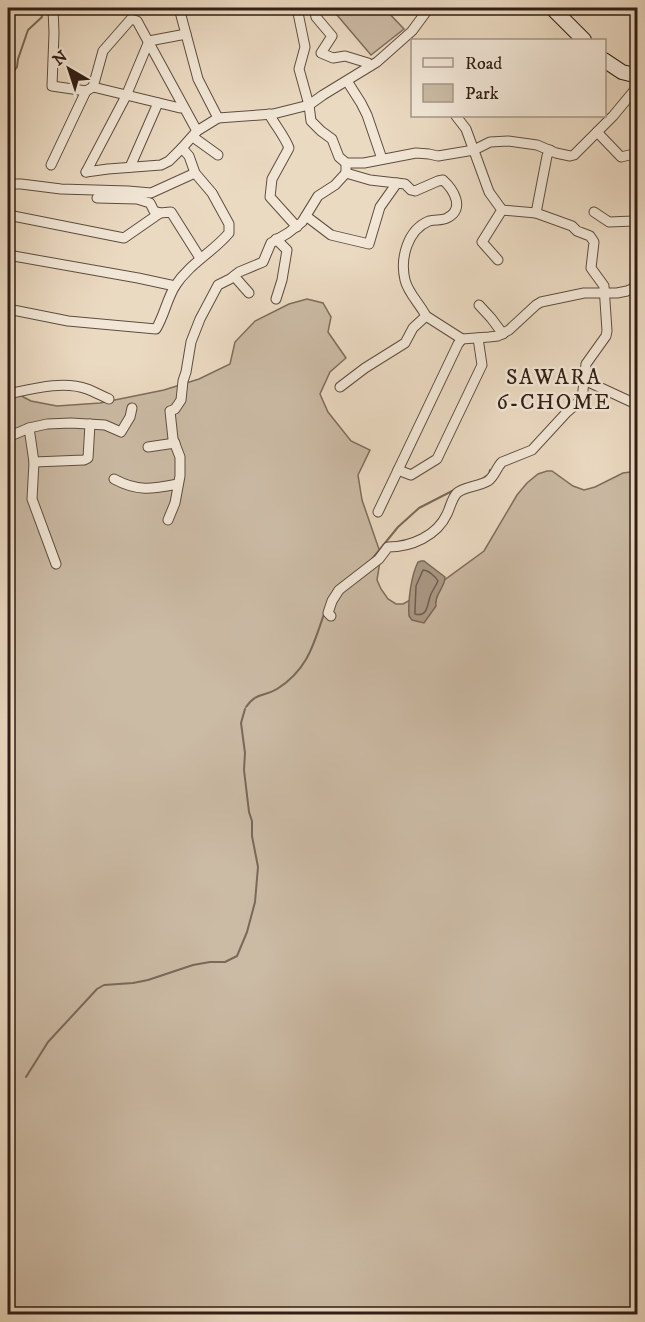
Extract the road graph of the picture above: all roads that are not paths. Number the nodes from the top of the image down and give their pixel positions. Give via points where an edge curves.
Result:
1 (53, 8) edge
2 (178, 8) edge
3 (297, 8) edge
4 (314, 8) edge
5 (429, 8) edge
6 (552, 8) edge
7 (618, 8) edge
8 (638, 9) edge
9 (186, 34) junction
10 (413, 36) edge
11 (583, 39) edge
12 (149, 41) junction
13 (606, 61) edge
14 (370, 66) junction
15 (638, 76) edge
16 (346, 81) junction
17 (638, 86) edge
18 (89, 89) junction
19 (126, 96) junction
20 (159, 103) junction
21 (309, 105) junction
22 (183, 107) junction
23 (269, 114) junction
24 (457, 117) edge
25 (218, 118) junction
26 (597, 132) junction
27 (195, 134) junction
28 (182, 148) junction
29 (474, 150) junction
30 (550, 150) junction
31 (638, 153) edge
32 (218, 155) dead end
33 (382, 159) junction
34 (51, 165) dead end
35 (130, 167) junction
36 (346, 168) junction
37 (195, 173) junction
38 (397, 183) junction
39 (8, 184) edge
40 (97, 198) dead end
41 (502, 210) junction
42 (594, 212) dead end
43 (160, 213) junction
44 (536, 213) junction
45 (8, 215) edge
46 (306, 216) junction
47 (638, 225) edge
48 (297, 227) junction
49 (276, 239) junction
50 (8, 255) edge
51 (200, 258) junction
52 (498, 260) dead end
53 (234, 276) junction
54 (175, 286) junction
55 (638, 286) edge
56 (249, 292) dead end
57 (604, 293) junction
58 (276, 299) dead end
59 (479, 305) dead end
60 (8, 309) edge
61 (426, 316) junction
62 (503, 334) junction
63 (478, 338) junction
64 (462, 339) junction
65 (584, 380) junction
66 (340, 387) dead end
67 (8, 394) edge
68 (109, 399) dead end
69 (638, 405) edge
70 (132, 408) dead end
71 (90, 424) junction
72 (28, 428) junction
73 (8, 437) edge
74 (175, 443) junction
75 (148, 447) dead end
76 (34, 462) junction
77 (398, 470) junction
78 (114, 479) dead end
79 (178, 484) junction
80 (378, 512) dead end
81 (168, 520) dead end
82 (56, 564) dead end
83 (331, 616) dead end

1 - 18 street via 52,86
2 - 9 street
3 - 21 street via 305,46 300,69
4 - 14 street via 316,17 332,36 321,53 333,58 345,56
5 - 10 street
6 - 11 main road
7 - 8 street
9 - 12 street
9 - 25 street via 198,79
10 - 14 street
12 - 18 street via 132,19 103,51
12 - 19 street
12 - 22 street
13 - 15 main road via 622,72
14 - 16 street
16 - 21 street
16 - 33 street via 367,115
17 - 26 street
18 - 19 street
18 - 34 street
19 - 20 street
19 - 35 street via 86,172
20 - 22 street
20 - 35 street
21 - 23 street
21 - 36 street via 311,121 332,139
22 - 27 street
23 - 25 street
23 - 48 street via 289,148 272,179 270,197
24 - 29 street
25 - 27 street
26 - 30 street via 574,155
26 - 31 street via 621,157
27 - 28 street
27 - 32 street
28 - 35 street via 161,165
28 - 37 street
29 - 30 street via 490,142 508,141
29 - 33 street
29 - 41 street via 489,192
30 - 44 street
33 - 36 street
36 - 38 street via 370,180
36 - 46 street via 335,185 318,196
37 - 39 street via 151,193
37 - 51 street via 212,193 229,224 224,239
38 - 46 street via 381,207 369,244 331,235
38 - 61 street via 416,191 443,180 456,199 456,208 447,219 418,227 406,245 404,278
40 - 43 street via 137,199 150,203
41 - 44 street
41 - 52 street via 482,242
42 - 47 street via 609,222 634,221
43 - 45 street via 124,238
43 - 51 street via 171,213
44 - 57 street via 590,236 594,242 591,268 604,286
46 - 48 street
48 - 49 street
49 - 53 street via 263,262
49 - 58 street via 287,250
50 - 54 street
51 - 54 street
53 - 56 street
53 - 74 street via 218,285 191,342 181,399 170,411
54 - 60 street via 156,329 68,321
55 - 57 street
57 - 62 street via 542,302
57 - 65 street via 606,336 586,364
59 - 62 street
61 - 64 street
61 - 66 street via 405,343
62 - 63 street
63 - 64 street
63 - 77 street via 482,365 437,459 411,475
64 - 77 street
65 - 69 street
65 - 83 street via 582,399 532,450 502,462 485,482 459,491 444,521 428,536 388,547 379,559 339,590 328,613
67 - 68 street via 66,386 86,388
70 - 71 street via 121,432
71 - 72 street
71 - 76 street via 88,458
72 - 73 street
72 - 76 street
74 - 75 street
74 - 79 street via 180,457
76 - 82 street via 32,499
77 - 80 street
78 - 79 street via 137,489
79 - 81 street

